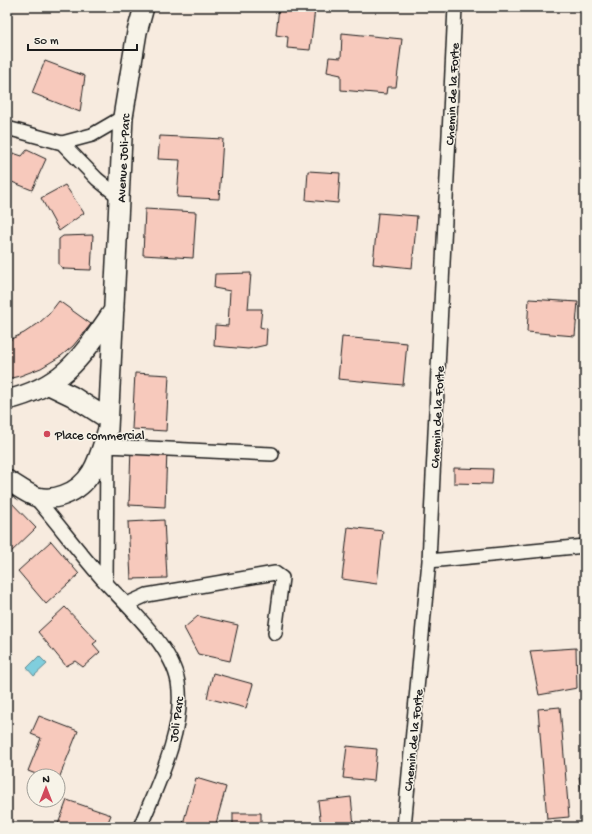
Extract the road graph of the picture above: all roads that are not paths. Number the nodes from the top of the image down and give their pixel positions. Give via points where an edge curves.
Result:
1 (144, 7) edge
2 (455, 7) edge
3 (123, 117) junction
4 (7, 128) edge
5 (62, 144) junction
6 (119, 197) junction
7 (114, 310) junction
8 (49, 385) junction
9 (7, 400) edge
10 (108, 431) junction
11 (272, 454) dead end
12 (7, 480) edge
13 (35, 497) junction
14 (585, 546) edge
15 (429, 562) junction
16 (106, 583) junction
17 (127, 604) junction
18 (275, 633) dead end
19 (140, 827) edge
20 (404, 827) edge

1 - 3 street, Avenue Joli-Parc via 137,32
2 - 15 street, Chemin de la Forte
3 - 5 street via 92,135
3 - 6 street, Avenue Joli-Parc
4 - 5 street
5 - 6 street
6 - 7 street, Avenue Joli-Parc
7 - 8 street via 70,369
7 - 10 street, Avenue Joli-Parc
8 - 9 street via 29,395
8 - 10 street via 72,396
10 - 11 street
10 - 13 street, Avenue Joli-Parc via 98,463 85,482 62,496
10 - 16 street
12 - 13 street
13 - 16 street, Joli Parc
14 - 15 street
15 - 20 street, Chemin de la Forte
16 - 17 street, Joli Parc
17 - 18 street via 147,595 275,573 282,578
17 - 19 street, Joli Parc via 165,651 174,666 179,683 179,702 173,739 167,761

